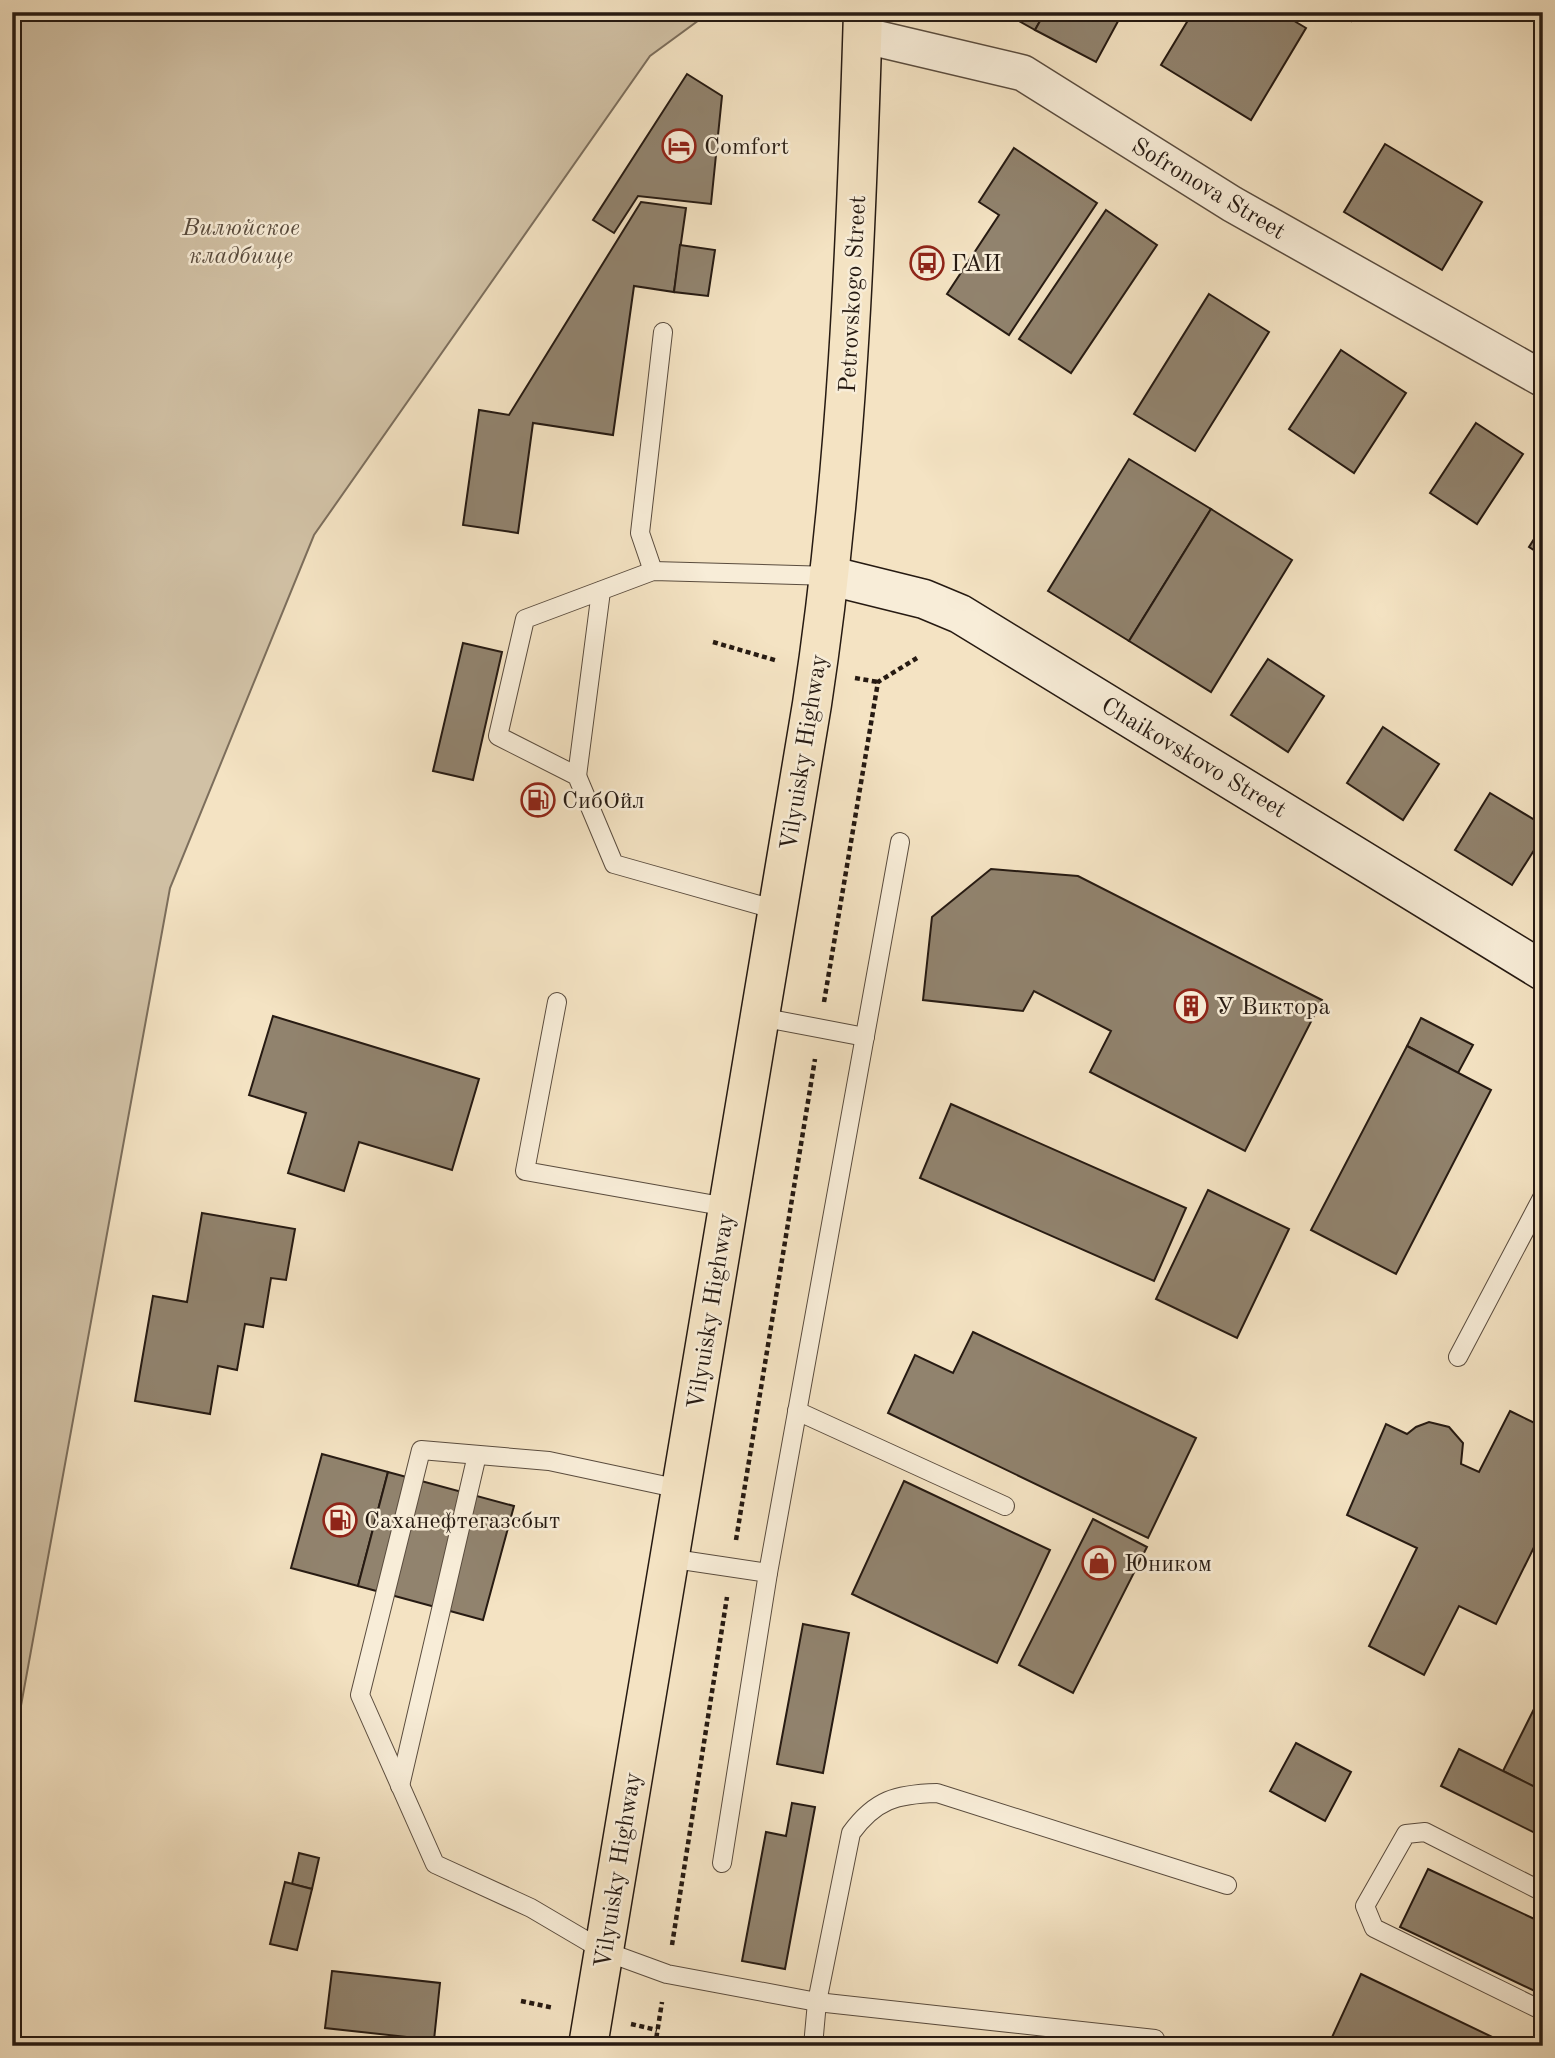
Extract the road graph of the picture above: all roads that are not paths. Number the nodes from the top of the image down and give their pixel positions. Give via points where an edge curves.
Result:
1 (863, 24) edge
2 (663, 332) dead end
3 (1543, 379) edge
4 (653, 571) junction
5 (831, 576) junction
6 (601, 591) junction
7 (577, 776) junction
8 (900, 842) dead end
9 (777, 909) junction
10 (1543, 971) edge
11 (558, 1002) dead end
12 (760, 1017) junction
13 (865, 1037) junction
14 (1543, 1196) edge
15 (727, 1207) junction
16 (1458, 1357) dead end
17 (797, 1411) junction
18 (477, 1455) junction
19 (680, 1489) junction
20 (1005, 1506) dead end
21 (668, 1558) junction
22 (768, 1573) junction
23 (400, 1786) junction
24 (722, 1863) dead end
25 (1227, 1885) dead end
26 (1543, 1892) edge
27 (604, 1951) junction
28 (817, 2002) junction
29 (1543, 2011) edge
30 (1155, 2039) dead end
31 (588, 2046) edge
32 (813, 2046) edge

1 - 3 street, Sofronova Street via 1023,74 1232,204
1 - 5 main road, Petrovskogo Street via 856,241
2 - 4 lane via 640,533
4 - 5 lane
4 - 6 lane
5 - 9 main road, Vilyuisky Highway
5 - 10 main road, Chaikovskovo Street via 925,599 960,614
6 - 7 lane
6 - 7 lane via 525,619 498,736
7 - 9 lane via 614,863
8 - 13 lane
9 - 12 main road, Vilyuisky Highway
11 - 15 lane via 525,1171
12 - 13 lane
12 - 15 main road, Vilyuisky Highway
13 - 17 lane
14 - 16 lane
15 - 19 main road, Vilyuisky Highway
17 - 20 lane
17 - 22 lane
18 - 19 lane via 549,1461
18 - 23 lane
18 - 23 lane via 421,1450 360,1695
19 - 21 main road, Vilyuisky Highway
21 - 22 lane
21 - 27 main road, Vilyuisky Highway
22 - 24 lane
23 - 27 lane via 435,1864 531,1908
25 - 28 lane via 937,1793 908,1794 882,1802 863,1816 851,1833
26 - 29 lane via 1425,1832 1406,1834 1365,1906 1374,1928
27 - 28 lane via 667,1974
27 - 31 main road, Vilyuisky Highway
28 - 30 lane
28 - 32 lane

